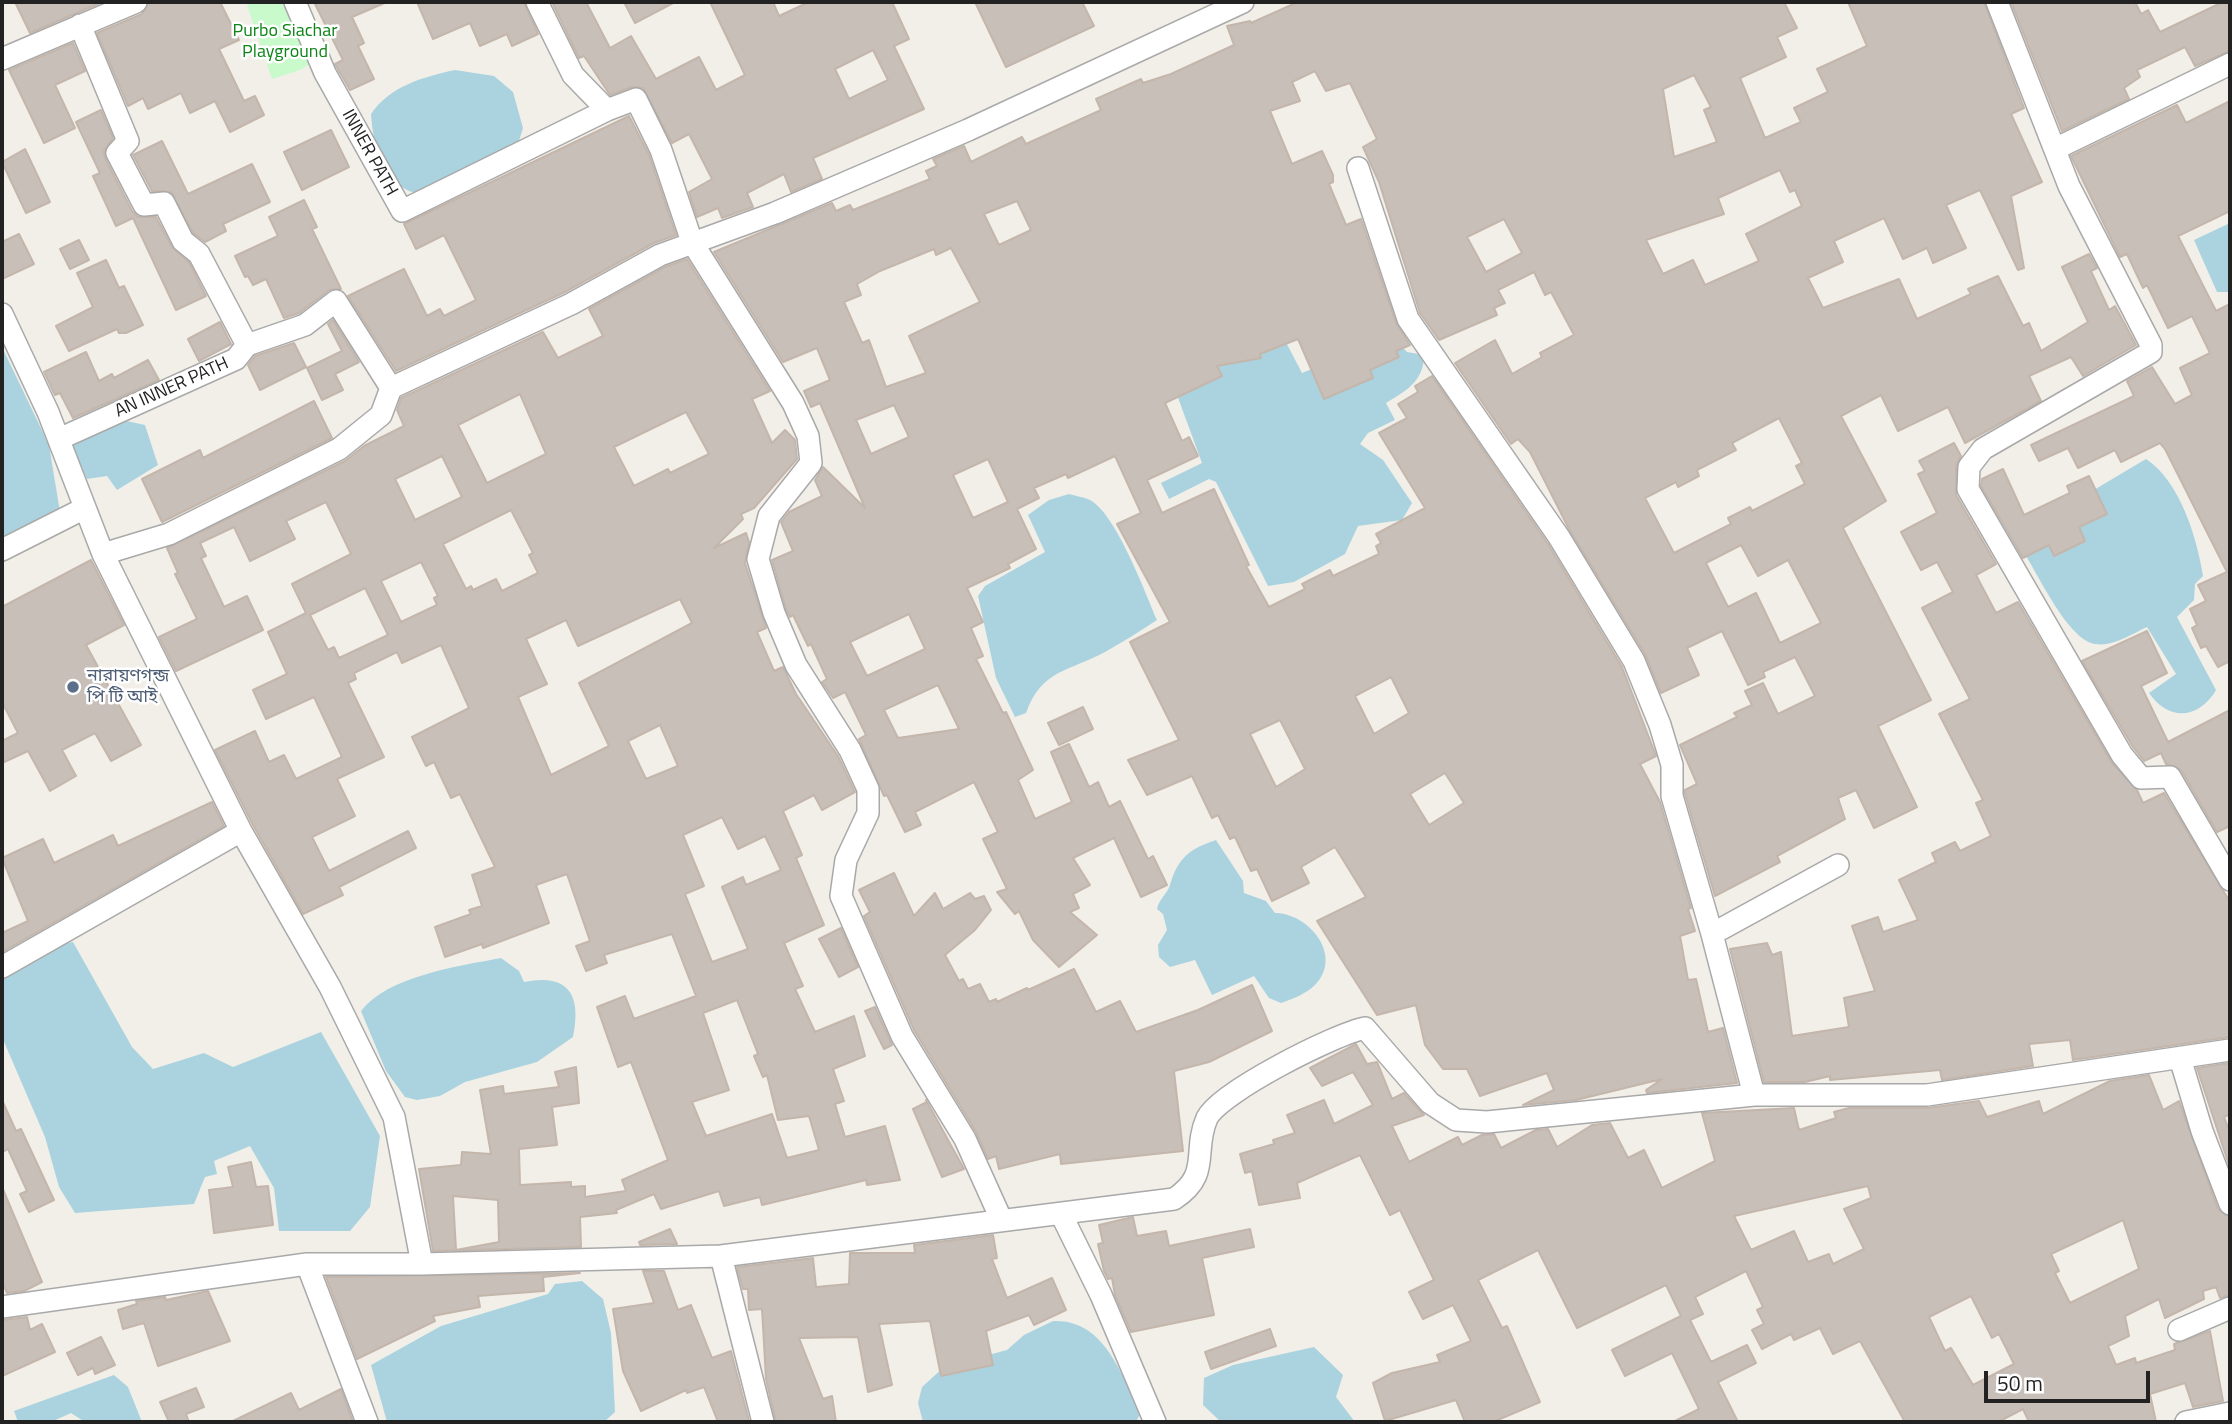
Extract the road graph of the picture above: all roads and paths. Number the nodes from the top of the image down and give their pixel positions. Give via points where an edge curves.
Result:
1 (136, 2) edge
2 (295, 2) edge
3 (537, 2) edge
4 (1243, 2) edge
5 (1997, 2) edge
6 (80, 25) junction
7 (2, 59) edge
8 (2230, 64) edge
9 (607, 110) junction
10 (2055, 149) junction
11 (1358, 168) dead end
12 (692, 242) junction
13 (2, 314) edge
14 (247, 345) junction
15 (391, 388) junction
16 (59, 439) junction
17 (85, 508) junction
18 (2, 550) edge
19 (103, 554) junction
20 (241, 831) junction
21 (1838, 865) dead end
22 (2230, 880) edge
23 (1712, 934) junction
24 (2, 967) edge
25 (2230, 1049) edge
26 (2180, 1058) junction
27 (1754, 1095) junction
28 (2230, 1204) edge
29 (1061, 1213) junction
30 (1001, 1219) junction
31 (721, 1255) junction
32 (307, 1264) junction
33 (422, 1264) junction
34 (2, 1307) edge
35 (2230, 1308) edge
36 (2179, 1330) dead end
37 (2230, 1413) edge
38 (366, 1422) edge
39 (763, 1422) edge
40 (1155, 1422) edge
41 (2186, 1422) edge

1 - 6 street
2 - 9 street, INNER PATH via 325,73 402,211
3 - 9 street via 573,75
4 - 12 street via 968,131 775,213
5 - 10 street
6 - 7 street
6 - 14 street via 128,141 117,153 144,205 164,203 183,241 199,254
8 - 10 street
9 - 12 street via 636,100 661,150
10 - 22 street via 2151,352 1983,449 1969,467 1968,489 2122,755 2141,778 2170,777
11 - 23 street via 1408,319 1559,537 1634,661 1672,765 1672,796
12 - 15 street
12 - 30 street via 793,403 808,436 811,463 769,516 758,559 796,665 850,750 868,789 868,813 846,860 841,896 902,1036 965,1139
13 - 16 street
14 - 15 street, AN INNER PATH via 306,325 336,301
14 - 16 street, AN INNER PATH via 236,359
15 - 19 street via 380,415 339,449 169,534
16 - 17 street
17 - 18 street
17 - 19 street
19 - 20 street
20 - 24 street
20 - 33 street via 330,987 394,1117
21 - 23 street
23 - 27 street
25 - 26 street
26 - 27 street via 1927,1095
26 - 28 street
27 - 29 street via 1487,1122 1456,1120 1430,1103 1365,1028 1266,1073 1219,1103 1207,1119 1191,1188 1174,1199
29 - 30 street
29 - 40 street
30 - 31 street
31 - 33 street
31 - 39 street
32 - 33 street
32 - 34 street
32 - 38 street
35 - 36 street
37 - 41 street

